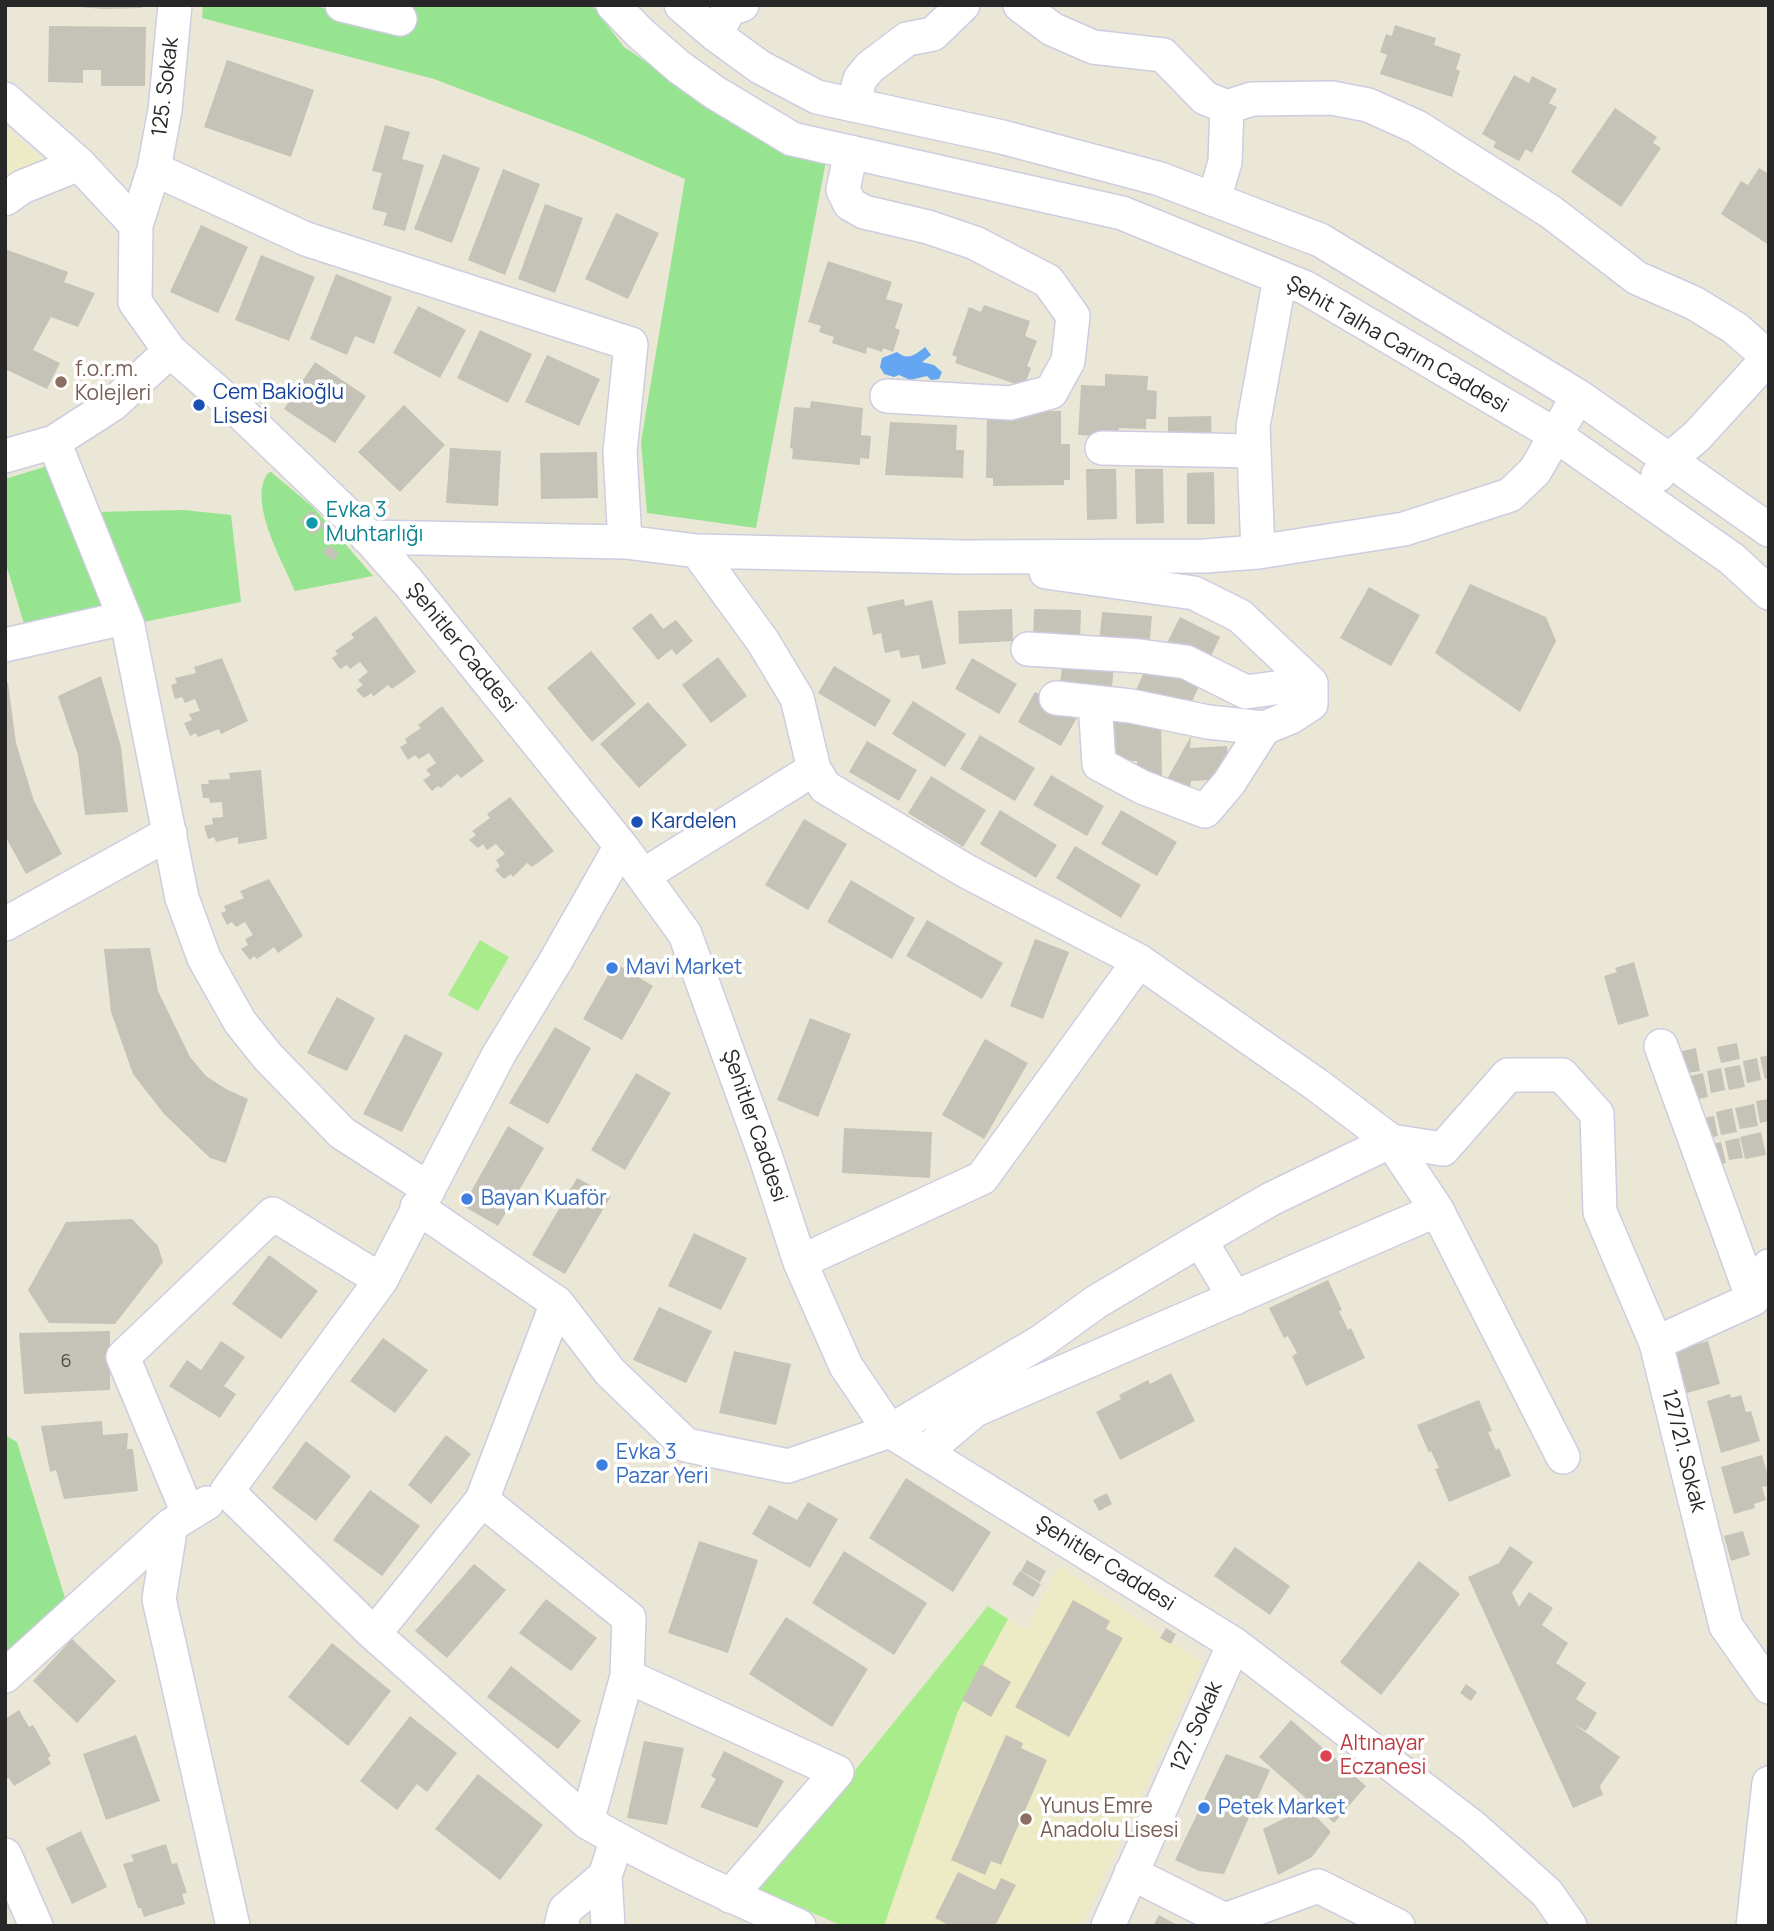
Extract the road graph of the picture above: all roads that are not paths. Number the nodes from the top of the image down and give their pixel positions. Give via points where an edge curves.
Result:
1 (175, 5) edge
2 (342, 5) edge
3 (613, 5) edge
4 (681, 5) edge
5 (742, 5) edge
6 (963, 5) edge
7 (1020, 5) edge
8 (400, 19) dead end
9 (716, 36) junction
10 (5, 99) edge
11 (853, 105) junction
12 (1227, 107) junction
13 (851, 152) junction
14 (79, 164) junction
15 (154, 169) junction
16 (5, 199) edge
17 (1214, 200) junction
18 (135, 225) junction
19 (1280, 278) junction
20 (170, 351) junction
21 (1769, 357) edge
22 (1568, 389) junction
23 (887, 396) dead end
24 (1544, 428) junction
25 (54, 442) junction
26 (1101, 448) dead end
27 (1254, 451) junction
28 (5, 456) edge
29 (1670, 460) junction
30 (1641, 495) junction
31 (1769, 530) edge
32 (367, 537) junction
33 (625, 542) junction
34 (697, 551) junction
35 (1258, 552) junction
36 (964, 557) junction
37 (1769, 593) edge
38 (124, 618) junction
39 (5, 643) edge
40 (1028, 649) dead end
41 (1311, 682) junction
42 (1056, 698) dead end
43 (1095, 702) junction
44 (1264, 728) junction
45 (814, 769) junction
46 (170, 833) junction
47 (621, 846) junction
48 (644, 875) junction
49 (5, 924) edge
50 (1139, 961) junction
51 (1661, 1046) dead end
52 (1391, 1141) junction
53 (423, 1198) junction
54 (1437, 1210) junction
55 (1200, 1240) junction
56 (800, 1262) junction
57 (1769, 1266) edge
58 (382, 1280) junction
59 (1235, 1298) junction
60 (1753, 1299) junction
61 (557, 1303) junction
62 (1656, 1343) junction
63 (890, 1431) junction
64 (925, 1452) junction
65 (1563, 1457) dead end
66 (227, 1491) junction
67 (482, 1500) junction
68 (180, 1519) junction
69 (374, 1634) junction
70 (1234, 1644) junction
71 (5, 1676) edge
72 (627, 1676) junction
73 (1769, 1687) edge
74 (1769, 1783) edge
75 (587, 1822) junction
76 (617, 1839) junction
77 (5, 1855) edge
78 (1131, 1873) junction
79 (605, 1876) junction
80 (730, 1896) junction
81 (780, 1922) edge
82 (1226, 1923) edge
83 (36, 1926) edge
84 (233, 1926) edge
85 (561, 1926) edge
86 (608, 1926) edge
87 (1108, 1926) edge
88 (1398, 1926) edge
89 (1570, 1926) edge
90 (1753, 1926) edge

1 - 15 street, 125. Sokak
2 - 8 street
3 - 13 street, Şehit Talha Carım Caddesi via 679,67 714,92 792,139
4 - 9 street
5 - 9 street via 729,9
6 - 11 street via 933,34 906,39 870,67 860,79
7 - 12 street via 1052,29 1093,47 1163,55 1205,97
9 - 11 street via 760,67 817,97
10 - 14 street
11 - 17 street via 1002,137 1160,180
12 - 17 street via 1225,162
12 - 21 street via 1252,99 1332,98 1368,105 1417,127 1551,212 1637,278 1694,303 1735,328
13 - 19 street, Şehit Talha Carım Caddesi via 1122,214
13 - 23 street via 843,190 850,204 975,243 1048,281 1073,316 1068,361 1051,392 1010,403
14 - 16 street via 22,187
14 - 18 street
15 - 18 street, Şehitler Caddesi
15 - 33 street via 306,239 631,344 620,452
17 - 22 street via 1320,240
18 - 20 street, Şehitler Caddesi via 135,302
19 - 24 street, Şehit Talha Carım Caddesi via 1306,288
19 - 27 street via 1253,426
20 - 25 street via 113,404
20 - 32 street, Şehitler Caddesi via 239,411
21 - 29 street
22 - 24 street
22 - 29 street
24 - 30 street, Şehit Talha Carım Caddesi
24 - 35 street via 1535,471 1510,495 1404,529
25 - 28 street
25 - 38 street
26 - 27 street
27 - 35 street
29 - 30 street
29 - 31 street
30 - 37 street, Şehit Talha Carım Caddesi via 1732,559
32 - 33 street
32 - 47 street, Şehitler Caddesi
33 - 34 street
34 - 36 street
34 - 45 street via 762,640 797,698
35 - 36 street
36 - 41 street via 1194,593 1240,616
38 - 39 street
38 - 46 street
40 - 41 street via 1186,662 1246,692
41 - 44 street via 1311,704
42 - 43 street
43 - 44 street
43 - 44 street via 1099,764 1142,787 1205,811
45 - 48 street
45 - 50 street via 825,787 954,864
46 - 49 street
46 - 53 street via 183,898 204,958 240,1022 342,1133
47 - 48 street, Şehitler Caddesi
47 - 53 street via 499,1054
48 - 56 street, Şehitler Caddesi via 685,934
50 - 52 street
50 - 56 street via 982,1178
51 - 60 street
52 - 54 street
52 - 55 street via 1271,1199
52 - 62 street, 127/21. Sokak via 1443,1149 1508,1075 1562,1074 1597,1114 1600,1212
53 - 58 street
53 - 61 street
54 - 59 street
54 - 65 street
55 - 59 street
55 - 63 street
56 - 63 street, Şehitler Caddesi via 846,1366
57 - 60 street
58 - 66 street
58 - 68 street via 273,1214 122,1357
59 - 64 street via 975,1410
60 - 62 street
61 - 63 street via 610,1372 685,1445 788,1466
61 - 67 street
62 - 73 street, 127/21. Sokak via 1726,1626
63 - 64 street, Şehitler Caddesi
64 - 70 street, Şehitler Caddesi
66 - 68 street
66 - 69 street
67 - 69 street
67 - 72 street via 629,1618
68 - 71 street
68 - 84 street via 159,1599
69 - 75 street
70 - 78 street, 127. Sokak
70 - 89 street, Şehitler Caddesi via 1472,1828 1547,1893
72 - 75 street
72 - 80 street via 837,1772
74 - 90 street
75 - 76 street
76 - 79 street
76 - 80 street
77 - 83 street
78 - 82 street
78 - 87 street, 127. Sokak
79 - 85 street via 565,1910
79 - 86 street
80 - 81 street
82 - 88 street via 1318,1886

